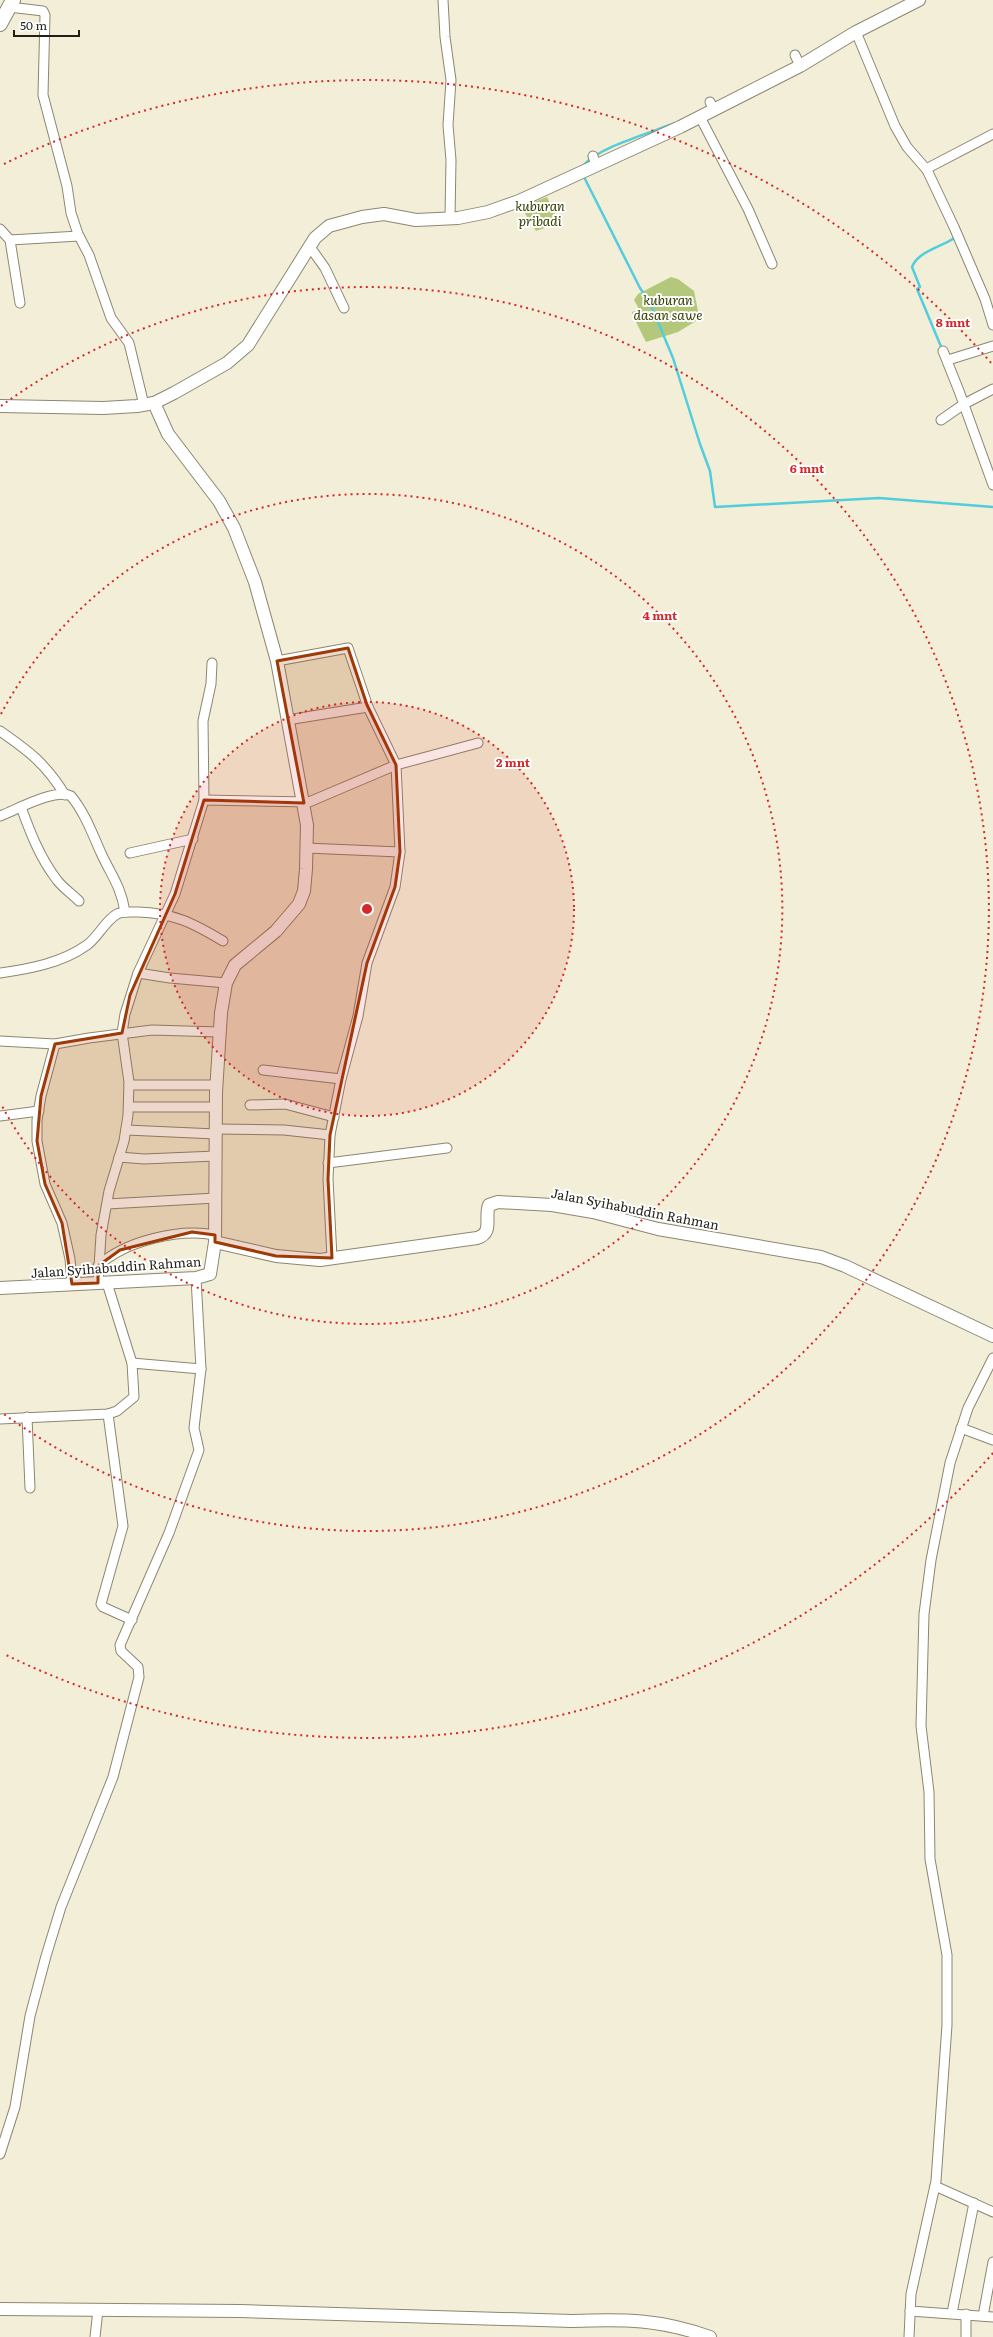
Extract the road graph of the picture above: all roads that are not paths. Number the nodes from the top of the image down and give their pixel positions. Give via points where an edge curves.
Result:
1 (443, 0) edge
2 (919, 0) edge
3 (7, 7) edge
4 (0, 24) edge
5 (852, 31) junction
6 (700, 117) junction
7 (993, 134) edge
8 (924, 167) junction
9 (450, 218) junction
10 (0, 229) edge
11 (79, 236) junction
12 (10, 240) junction
13 (310, 247) junction
14 (772, 264) dead end
15 (20, 303) dead end
16 (344, 308) dead end
17 (993, 326) edge
18 (993, 346) edge
19 (993, 389) edge
20 (149, 404) junction
21 (0, 406) edge
22 (960, 407) junction
23 (941, 420) dead end
24 (993, 485) edge
25 (277, 661) junction
26 (212, 663) dead end
27 (368, 707) junction
28 (287, 720) junction
29 (0, 730) edge
30 (478, 743) dead end
31 (396, 765) junction
32 (65, 795) junction
33 (204, 800) junction
34 (304, 803) junction
35 (21, 807) junction
36 (0, 816) edge
37 (193, 839) junction
38 (306, 848) junction
39 (400, 852) junction
40 (130, 853) dead end
41 (79, 901) dead end
42 (125, 912) junction
43 (167, 914) junction
44 (223, 941) dead end
45 (0, 973) edge
46 (138, 973) junction
47 (226, 983) junction
48 (220, 1032) junction
49 (122, 1033) junction
50 (0, 1041) edge
51 (55, 1044) junction
52 (262, 1070) dead end
53 (341, 1079) junction
54 (129, 1085) junction
55 (216, 1086) junction
56 (250, 1105) dead end
57 (129, 1107) junction
58 (216, 1107) junction
59 (39, 1111) junction
60 (0, 1116) edge
61 (334, 1117) junction
62 (126, 1130) junction
63 (216, 1131) junction
64 (330, 1135) junction
65 (447, 1148) dead end
66 (216, 1156) junction
67 (119, 1158) junction
68 (328, 1163) junction
69 (216, 1198) junction
70 (107, 1204) junction
71 (215, 1238) junction
72 (332, 1258) junction
73 (98, 1266) junction
74 (196, 1278) junction
75 (102, 1283) junction
76 (72, 1284) junction
77 (0, 1288) edge
78 (993, 1336) edge
79 (993, 1358) edge
80 (132, 1363) junction
81 (201, 1370) junction
82 (108, 1414) junction
83 (27, 1417) junction
84 (0, 1419) edge
85 (961, 1428) junction
86 (993, 1440) edge
87 (30, 1488) dead end
88 (132, 1620) junction
89 (0, 2154) edge
90 (935, 2186) junction
91 (974, 2203) junction
92 (993, 2212) edge
93 (993, 2262) edge
94 (0, 2309) edge
95 (98, 2310) junction
96 (910, 2311) junction
97 (952, 2313) junction
98 (966, 2314) junction
99 (983, 2316) junction
100 (993, 2317) edge
101 (96, 2337) edge
102 (710, 2337) edge
103 (909, 2337) edge
104 (966, 2337) edge

1 - 9 street via 451,80 448,125 451,160
2 - 5 street
3 - 4 main road
3 - 11 street via 44,11 43,95 65,179 71,213
5 - 6 street via 712,106
5 - 8 street via 892,120
6 - 9 street via 678,123 594,161 495,210
6 - 14 street via 745,202
7 - 8 street
8 - 17 street via 985,299
9 - 13 street via 416,220 384,214 362,217 329,226 319,234
10 - 12 street
11 - 12 street
11 - 20 street via 89,255 111,318 129,343
12 - 15 street
13 - 16 street via 325,268
13 - 20 street via 248,345 213,372
18 - 22 street via 945,355
19 - 22 street
20 - 21 street via 103,408
20 - 25 street via 165,430 210,485 229,518 255,582
22 - 23 street
22 - 24 street
25 - 27 street via 348,648
25 - 28 street
26 - 33 street via 202,732
27 - 28 street
27 - 31 street
28 - 34 street
29 - 32 street via 40,759 54,775
30 - 31 street
31 - 34 street
31 - 39 street
32 - 35 street via 37,800
32 - 42 street via 71,796 86,819 105,862 118,882
33 - 34 street
33 - 37 street
34 - 38 street
35 - 36 street
35 - 41 street via 33,840 52,873
37 - 40 street
37 - 43 street
38 - 39 street
38 - 47 street via 304,891 299,904 276,931 235,965
39 - 53 street via 395,887 367,963 358,1016
42 - 43 street
42 - 45 street via 115,915 97,936 71,954 35,967
43 - 44 street via 195,924
43 - 46 street
46 - 47 street
46 - 49 street via 130,995
47 - 48 street
48 - 49 street via 152,1030
48 - 55 street
49 - 51 street
49 - 54 street
50 - 51 street
51 - 59 street
52 - 53 street
53 - 61 street
54 - 55 street
54 - 57 street
55 - 58 street
56 - 61 street via 286,1104
57 - 58 street
57 - 62 street
58 - 63 street
59 - 60 street
59 - 76 street via 37,1141 42,1174 62,1223 70,1259
61 - 64 street
62 - 63 street
62 - 67 street
63 - 64 street via 284,1130
63 - 66 street
64 - 68 street
65 - 68 street
66 - 67 street
66 - 69 street
67 - 70 street
68 - 72 street
69 - 70 street
69 - 71 street
70 - 73 street
71 - 72 street, Jalan Syihabuddin Rahman via 276,1256 309,1260
71 - 73 street via 192,1232 161,1238 120,1250
71 - 74 street, Jalan Syihabuddin Rahman via 210,1274
72 - 78 street, Jalan Syihabuddin Rahman via 482,1237 488,1229 488,1208 493,1203 552,1205 593,1212 658,1229 821,1257
73 - 75 street
74 - 75 street, Jalan Syihabuddin Rahman
74 - 81 street
75 - 76 street, Jalan Syihabuddin Rahman
75 - 80 street
76 - 77 street, Jalan Syihabuddin Rahman
79 - 85 street via 975,1391
80 - 81 street
80 - 82 street via 134,1397 117,1411
81 - 88 street via 194,1428 199,1450 169,1533
82 - 83 street
82 - 88 street via 123,1526 101,1604
83 - 84 street
83 - 87 street
85 - 86 street
85 - 90 street via 943,1492 932,1552 921,1655 921,1726 929,1792 930,1859 947,1955 947,2025
88 - 89 street via 120,1648 135,1663 139,1677 113,1777 63,1900 46,1956 30,2016 15,2107
90 - 91 street
90 - 96 street via 911,2294
91 - 92 street
91 - 97 street
93 - 99 street
94 - 95 street
95 - 101 street
95 - 102 street via 341,2313 572,2321 622,2319 665,2323
96 - 97 street
96 - 103 street
97 - 98 street
98 - 99 street
98 - 104 street
99 - 100 street

